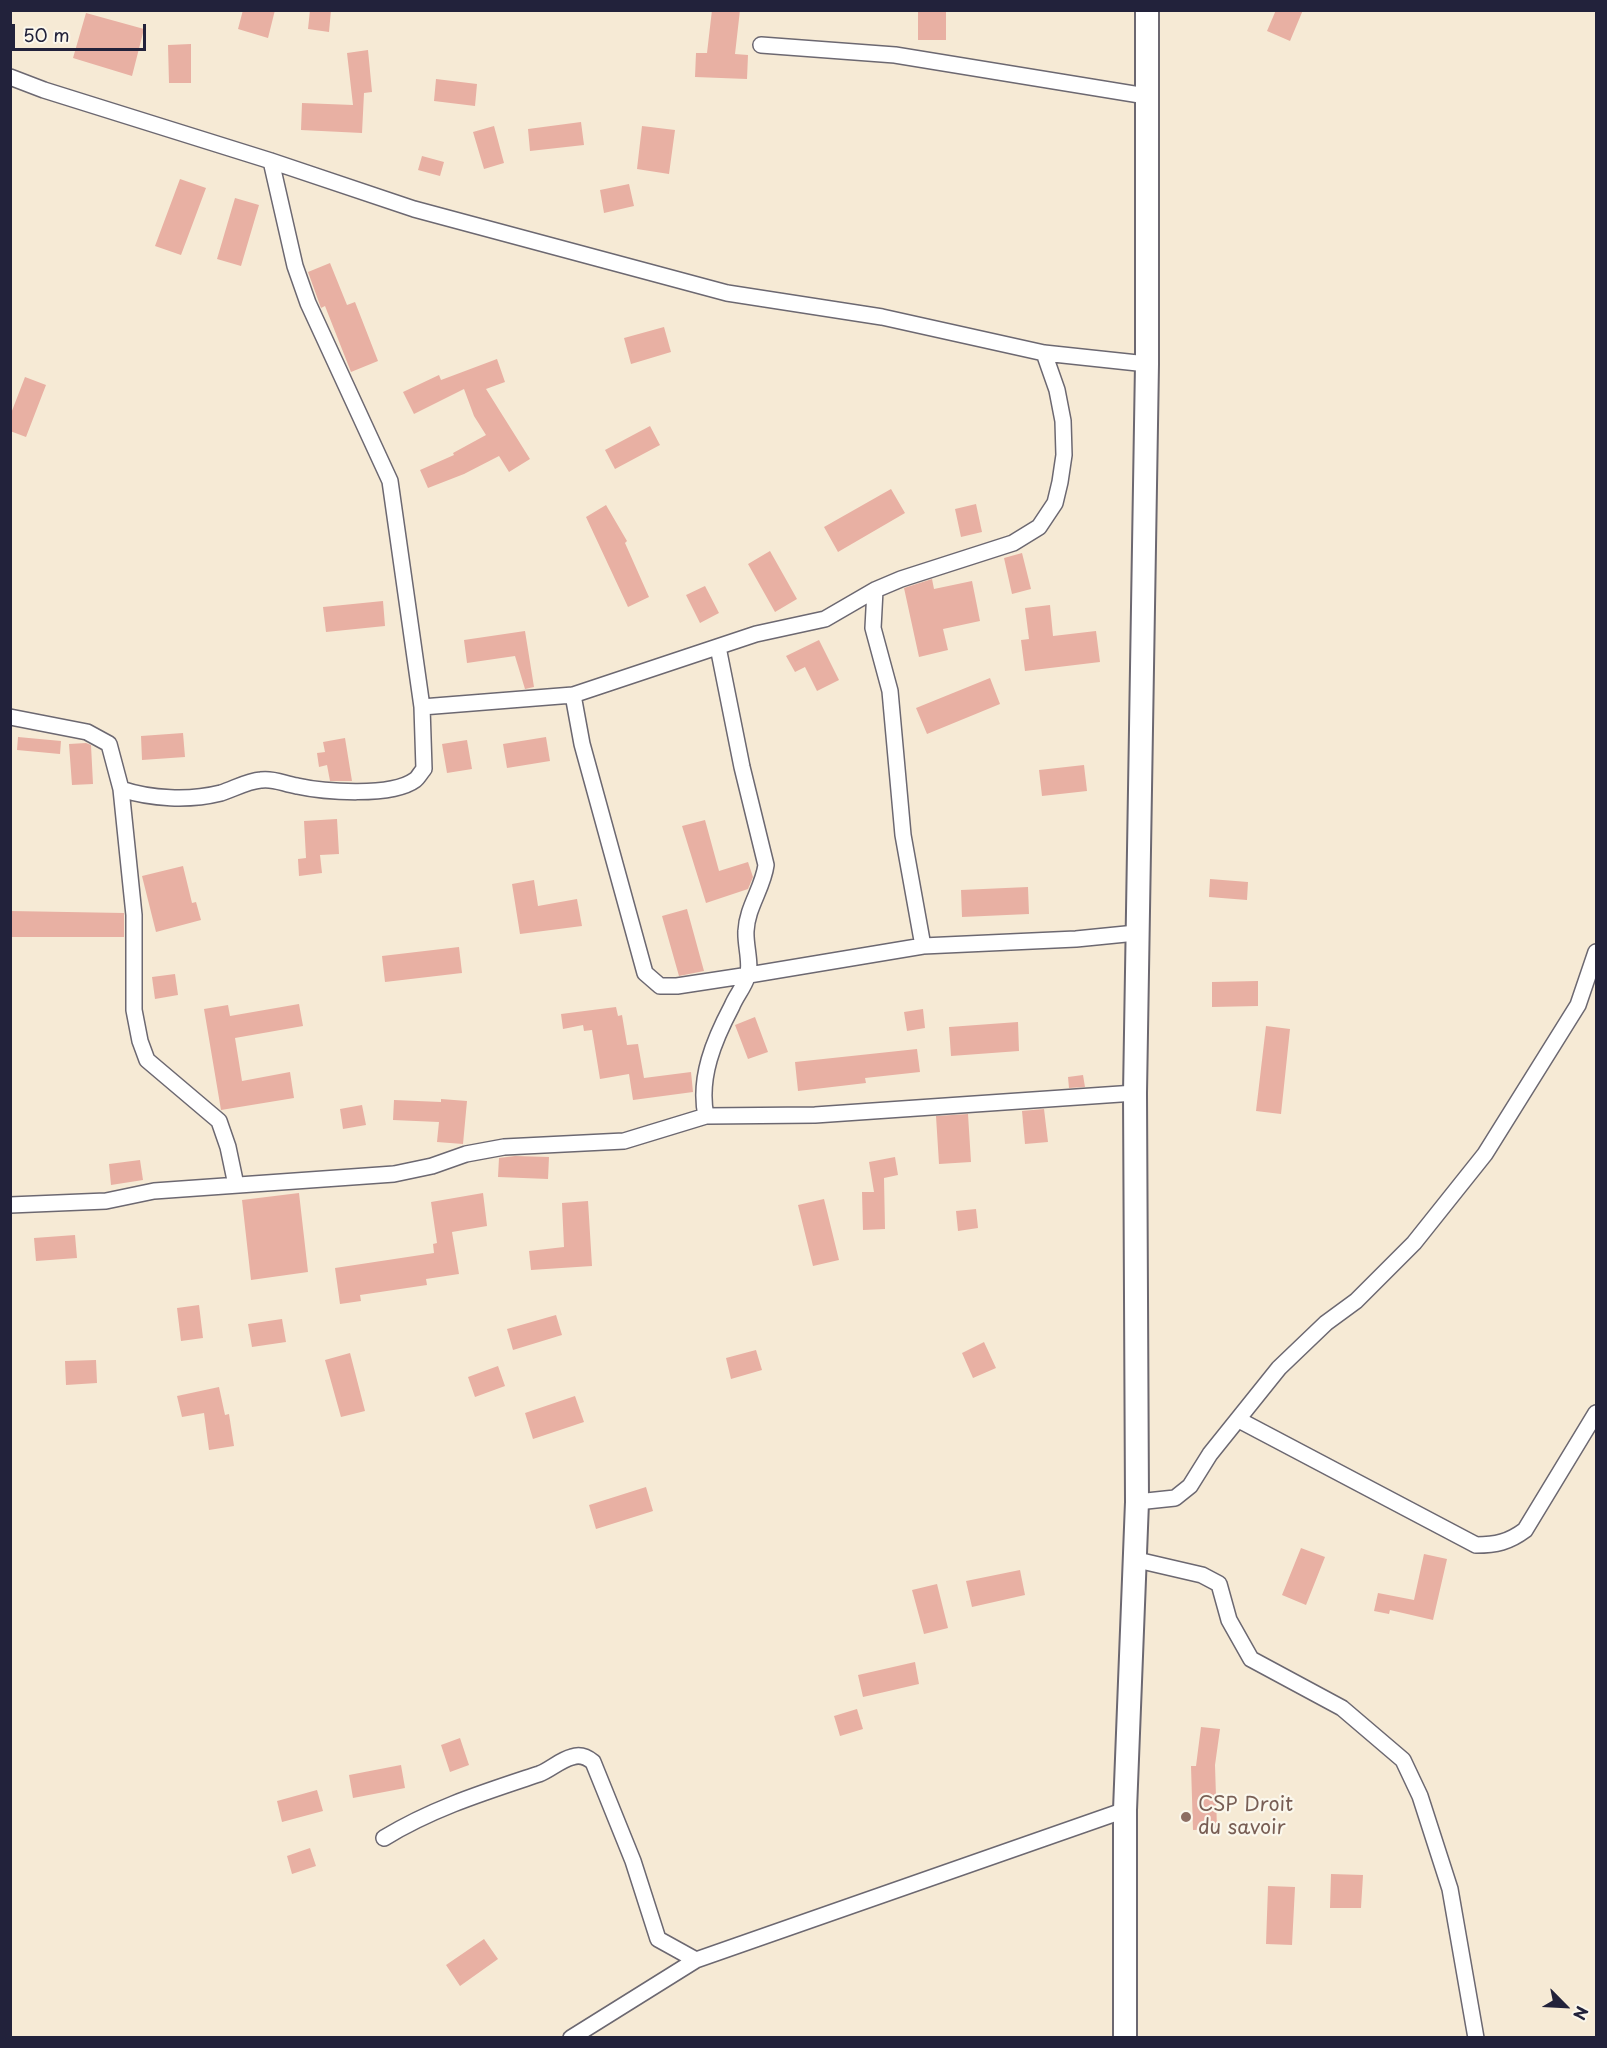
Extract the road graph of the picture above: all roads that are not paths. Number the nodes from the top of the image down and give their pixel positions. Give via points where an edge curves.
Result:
1 (1147, 10) edge
2 (761, 45) dead end
3 (10, 77) edge
4 (1146, 96) junction
5 (271, 161) junction
6 (1044, 353) junction
7 (1148, 364) junction
8 (875, 590) junction
9 (718, 647) junction
10 (573, 695) junction
11 (422, 707) junction
12 (10, 717) edge
13 (121, 789) junction
14 (149, 798) junction
15 (123, 819) junction
16 (1136, 933) junction
17 (923, 946) junction
18 (1596, 952) edge
19 (748, 975) junction
20 (1135, 1093) junction
21 (706, 1116) junction
22 (236, 1185) junction
23 (10, 1205) edge
24 (1596, 1413) edge
25 (1239, 1420) junction
26 (1137, 1502) junction
27 (1133, 1559) junction
28 (1125, 1810) junction
29 (384, 1838) dead end
30 (696, 1960) junction
31 (571, 2037) edge
32 (1125, 2037) edge
33 (1476, 2037) edge

1 - 4 main road
2 - 4 street via 896,55
3 - 5 street
4 - 7 main road
5 - 6 street via 414,209 727,293 882,317
5 - 11 street via 295,266 308,303 390,481
6 - 7 street
6 - 8 street via 1057,390 1064,455 1055,503 1039,527 1013,543
7 - 16 main road
8 - 9 street via 825,619
8 - 17 street via 873,628 890,692 903,835
9 - 10 street
9 - 19 street via 766,865 746,928
10 - 11 street
10 - 19 street via 582,744 645,973 660,986
11 - 14 street via 424,769 415,780 395,788 319,790 259,780 219,793
12 - 13 street via 100,737 109,744
13 - 14 street
13 - 15 street
14 - 15 street
15 - 22 street via 134,915 134,1010 140,1041 147,1060 219,1121
16 - 17 street
16 - 20 main road
17 - 19 street
18 - 25 street via 1578,1005 1485,1154 1414,1243 1356,1301 1326,1323 1279,1368
19 - 21 street via 719,1032 707,1067 702,1096
20 - 21 street via 815,1115
20 - 26 main road
21 - 22 street via 624,1142 504,1147 394,1174
22 - 23 street via 154,1191 106,1201
24 - 25 street via 1525,1530 1512,1540 1494,1545 1476,1545
25 - 26 street via 1210,1454 1190,1486 1175,1498
26 - 27 main road
27 - 28 main road
27 - 33 street via 1202,1575 1219,1584 1228,1620 1251,1659 1342,1708 1403,1760 1420,1796 1450,1889
28 - 30 street
28 - 32 main road
29 - 30 street via 493,1787 542,1774 573,1756 587,1757 593,1762 633,1861 658,1939
30 - 31 street

